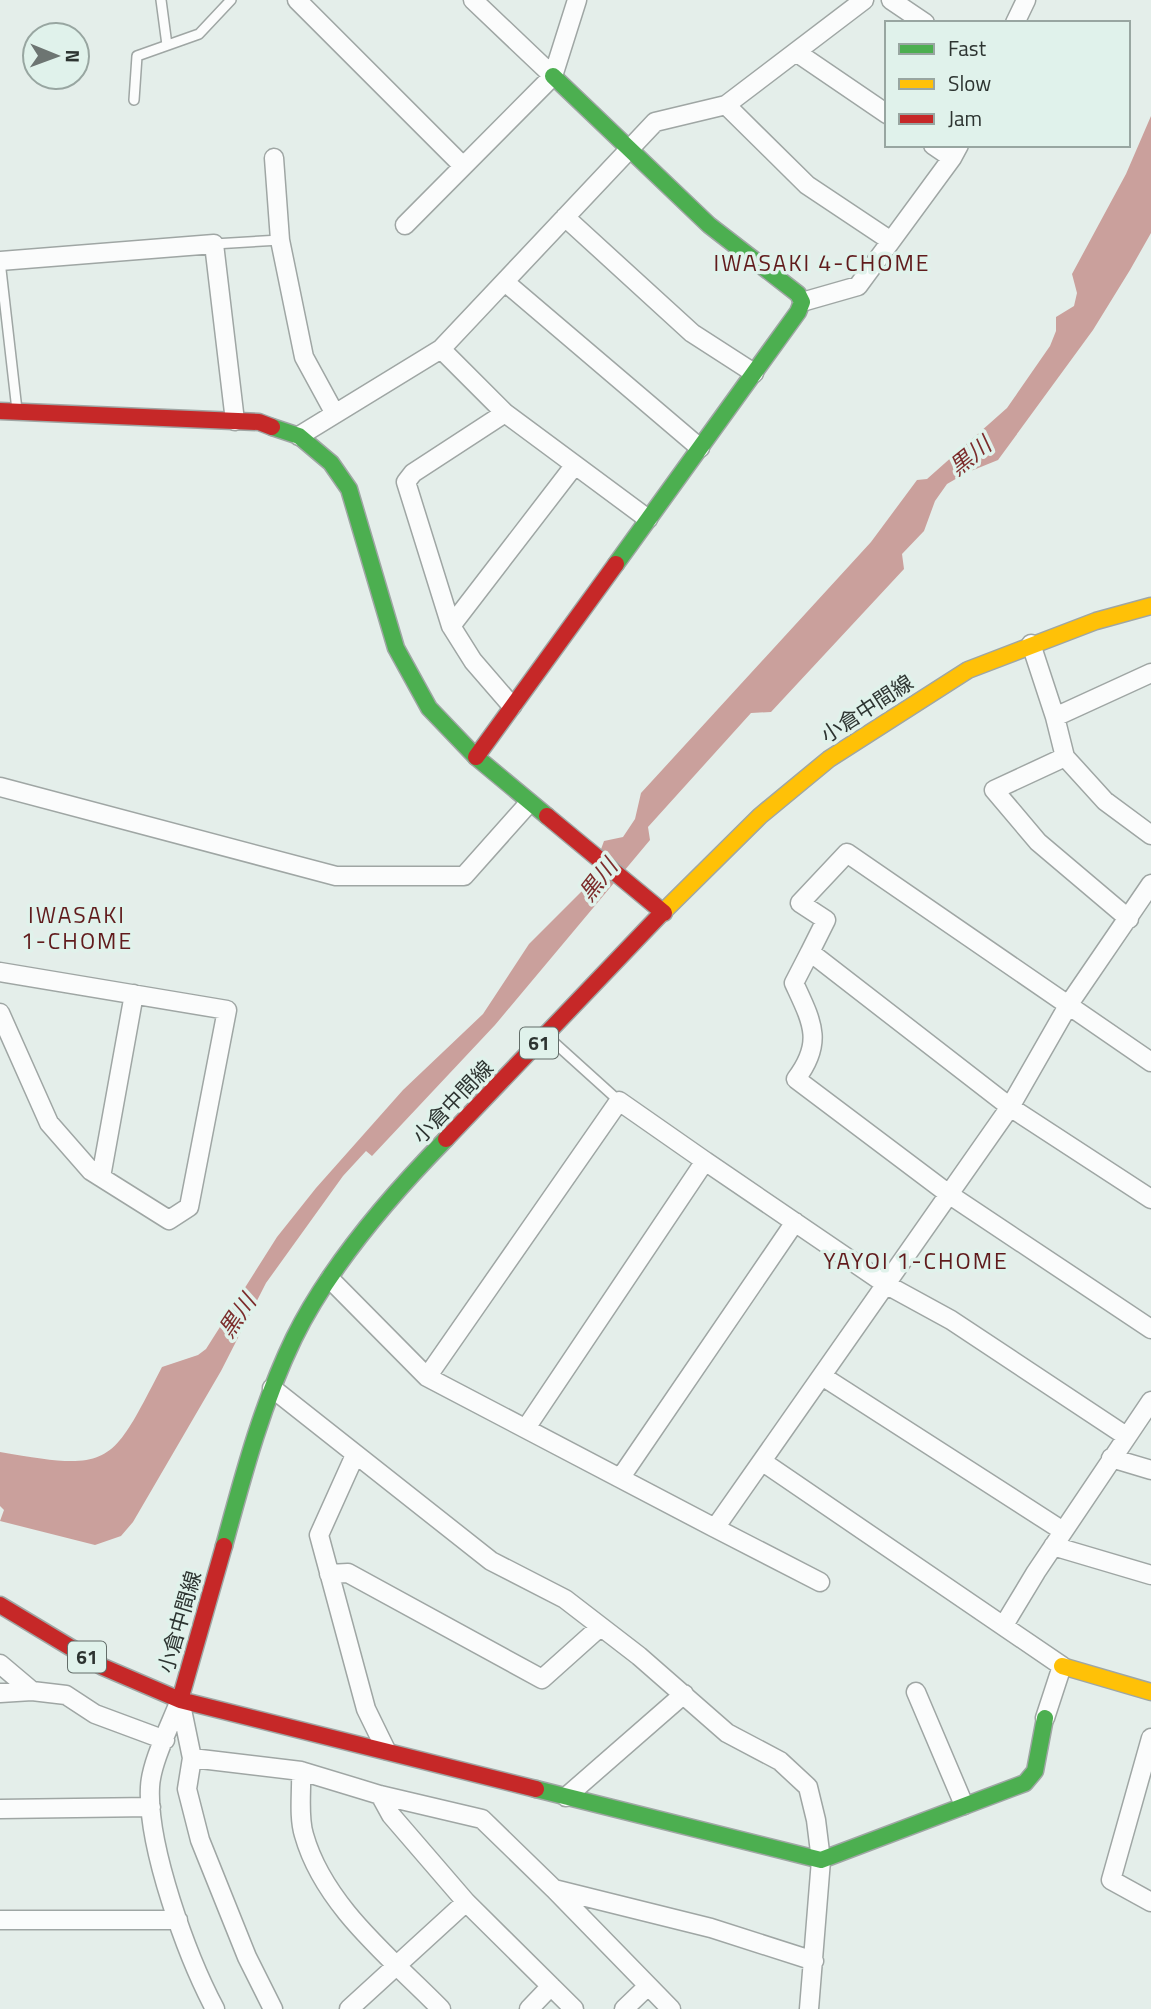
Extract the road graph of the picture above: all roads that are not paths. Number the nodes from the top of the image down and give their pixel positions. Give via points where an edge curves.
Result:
1 (161, 0) edge
2 (231, 0) edge
3 (297, 0) edge
4 (473, 0) edge
5 (577, 0) edge
6 (864, 0) edge
7 (891, 0) edge
8 (1026, 0) edge
9 (922, 21) edge
10 (1016, 21) edge
11 (167, 45) junction
12 (796, 52) junction
13 (553, 76) junction
14 (134, 100) dead end
15 (726, 105) junction
16 (885, 113) edge
17 (631, 148) junction
18 (956, 152) edge
19 (274, 158) dead end
20 (462, 165) junction
21 (565, 217) junction
22 (405, 225) dead end
23 (280, 240) junction
24 (891, 241) junction
25 (214, 244) junction
26 (0, 260) edge
27 (505, 282) junction
28 (802, 302) junction
29 (441, 349) junction
30 (754, 373) junction
31 (0, 411) edge
32 (17, 412) junction
33 (505, 413) junction
34 (335, 414) junction
35 (235, 421) junction
36 (299, 436) junction
37 (700, 448) junction
38 (574, 467) junction
39 (648, 519) junction
40 (1151, 606) edge
41 (451, 626) junction
42 (1031, 644) junction
43 (1151, 673) edge
44 (512, 706) junction
45 (1055, 717) junction
46 (476, 757) junction
47 (1065, 757) junction
48 (0, 788) edge
49 (529, 803) junction
50 (1151, 835) edge
51 (1149, 891) edge
52 (663, 913) junction
53 (1129, 919) junction
54 (810, 953) junction
55 (0, 972) edge
56 (134, 994) junction
57 (1069, 1004) junction
58 (0, 1013) edge
59 (546, 1035) junction
60 (1151, 1062) edge
61 (619, 1101) junction
62 (1010, 1107) junction
63 (705, 1161) junction
64 (101, 1177) junction
65 (950, 1195) junction
66 (1151, 1199) edge
67 (795, 1222) junction
68 (330, 1279) junction
69 (887, 1285) junction
70 (1151, 1329) edge
71 (821, 1376) junction
72 (427, 1377) junction
73 (272, 1388) junction
74 (1151, 1401) edge
75 (526, 1428) junction
76 (1126, 1436) junction
77 (355, 1455) junction
78 (1111, 1458) junction
79 (763, 1462) junction
80 (1151, 1470) edge
81 (621, 1477) junction
82 (715, 1528) junction
83 (1058, 1539) junction
84 (329, 1573) junction
85 (1151, 1575) edge
86 (820, 1582) dead end
87 (0, 1605) edge
88 (1004, 1625) junction
89 (599, 1628) junction
90 (0, 1664) edge
91 (1062, 1666) junction
92 (32, 1690) junction
93 (916, 1692) dead end
94 (1151, 1692) edge
95 (0, 1693) edge
96 (684, 1695) junction
97 (180, 1700) junction
98 (1045, 1718) joint
99 (1151, 1738) edge
100 (165, 1740) junction
101 (386, 1751) junction
102 (192, 1758) junction
103 (301, 1771) junction
104 (380, 1795) junction
105 (566, 1797) junction
106 (1133, 1804) junction
107 (964, 1805) junction
108 (150, 1807) junction
109 (0, 1809) edge
110 (1151, 1809) edge
111 (821, 1860) junction
112 (554, 1889) junction
113 (466, 1902) junction
114 (1151, 1902) edge
115 (0, 1920) edge
116 (178, 1920) junction
117 (814, 1961) junction
118 (398, 1965) junction
119 (551, 1986) junction
120 (648, 1986) junction
121 (215, 2009) edge
122 (273, 2009) edge
123 (349, 2009) edge
124 (441, 2009) edge
125 (529, 2009) edge
126 (574, 2009) edge
127 (624, 2009) edge
128 (671, 2009) edge
129 (809, 2009) edge

1 - 11 lane
2 - 11 lane via 198,34
3 - 20 street
4 - 13 street
5 - 13 street
6 - 12 street
7 - 9 street
8 - 10 street
11 - 14 lane via 137,56
12 - 15 street
12 - 16 street
13 - 17 street
13 - 20 street
15 - 17 street via 655,122
15 - 24 street via 807,185
17 - 21 street
17 - 28 street via 709,225 798,294
18 - 24 street
19 - 23 street
20 - 22 street
21 - 27 street
21 - 30 street via 692,333
23 - 25 lane
23 - 34 street via 304,357
24 - 28 street via 858,286
25 - 26 street
25 - 35 street
26 - 32 lane
27 - 29 street
27 - 37 street
28 - 30 street
29 - 33 street
29 - 34 street
30 - 37 street
31 - 32 street
32 - 35 street
33 - 38 street
33 - 41 street via 406,482
34 - 36 street
35 - 36 street via 258,422
36 - 46 street via 331,463 349,489 396,648 429,708
37 - 39 street
38 - 39 street
38 - 41 street
39 - 44 street
40 - 42 street, 小倉中間線 / 61
41 - 44 street via 473,661
42 - 45 street
42 - 52 street, 小倉中間線 / 61 via 968,670 829,759 760,816
43 - 45 street
44 - 46 street
45 - 47 street
46 - 49 street
47 - 50 street via 1105,801
47 - 53 street via 994,790 1038,842
48 - 49 street via 336,876 464,876
49 - 52 street
51 - 53 street
52 - 59 street, 小倉中間線 / 61
53 - 57 street
54 - 57 street via 827,920 800,903 847,853
54 - 62 street
54 - 65 street via 794,983 812,1022 811,1059 796,1079
55 - 56 street
56 - 64 street
56 - 64 street via 227,1010 189,1207 169,1220
57 - 60 street
57 - 62 street
58 - 64 street via 49,1123
59 - 61 lane
59 - 68 street, 小倉中間線 / 61 via 423,1164
61 - 63 street
61 - 72 street
62 - 65 street
62 - 66 street
63 - 67 street
63 - 75 street
65 - 69 street
65 - 70 street
67 - 69 street
67 - 81 street
68 - 72 street
68 - 73 street, 小倉中間線 / 61 via 295,1336
69 - 71 street
69 - 76 street via 951,1320
71 - 79 street
71 - 83 street
72 - 75 street
73 - 77 street
73 - 97 street, 小倉中間線 / 61
74 - 76 street
75 - 81 street
76 - 78 street
77 - 84 street via 319,1535
77 - 89 street via 491,1561 565,1599
78 - 80 street
78 - 83 street
79 - 82 street
79 - 88 street
81 - 82 street
82 - 86 street
83 - 85 street
83 - 88 street
84 - 89 street via 348,1573 542,1679
84 - 101 street via 366,1709
87 - 97 street, 小倉中間線 / 61 via 103,1667
88 - 91 street
89 - 96 street
90 - 92 street
91 - 94 street
91 - 98 street
92 - 95 street
92 - 100 street via 66,1695 95,1714
93 - 107 street
96 - 105 street
96 - 111 street via 727,1733 780,1761 808,1787
97 - 100 street
97 - 101 street
97 - 102 street
98 - 107 street via 1035,1771 1025,1783
99 - 106 street
100 - 108 street via 150,1784
101 - 105 street
102 - 103 street
102 - 122 street via 187,1789 200,1840
103 - 104 street
103 - 118 street via 303,1833 321,1877
104 - 112 street via 482,1819
104 - 113 street via 391,1815
105 - 111 street
106 - 110 street
106 - 114 street via 1111,1880
107 - 111 street
108 - 109 street
108 - 116 street
111 - 117 street
112 - 117 street via 711,1928
112 - 120 street
113 - 118 street
113 - 119 street
115 - 116 street
116 - 121 street
117 - 129 street
118 - 123 street
118 - 124 street
119 - 125 street
119 - 126 street
120 - 127 street
120 - 128 street

